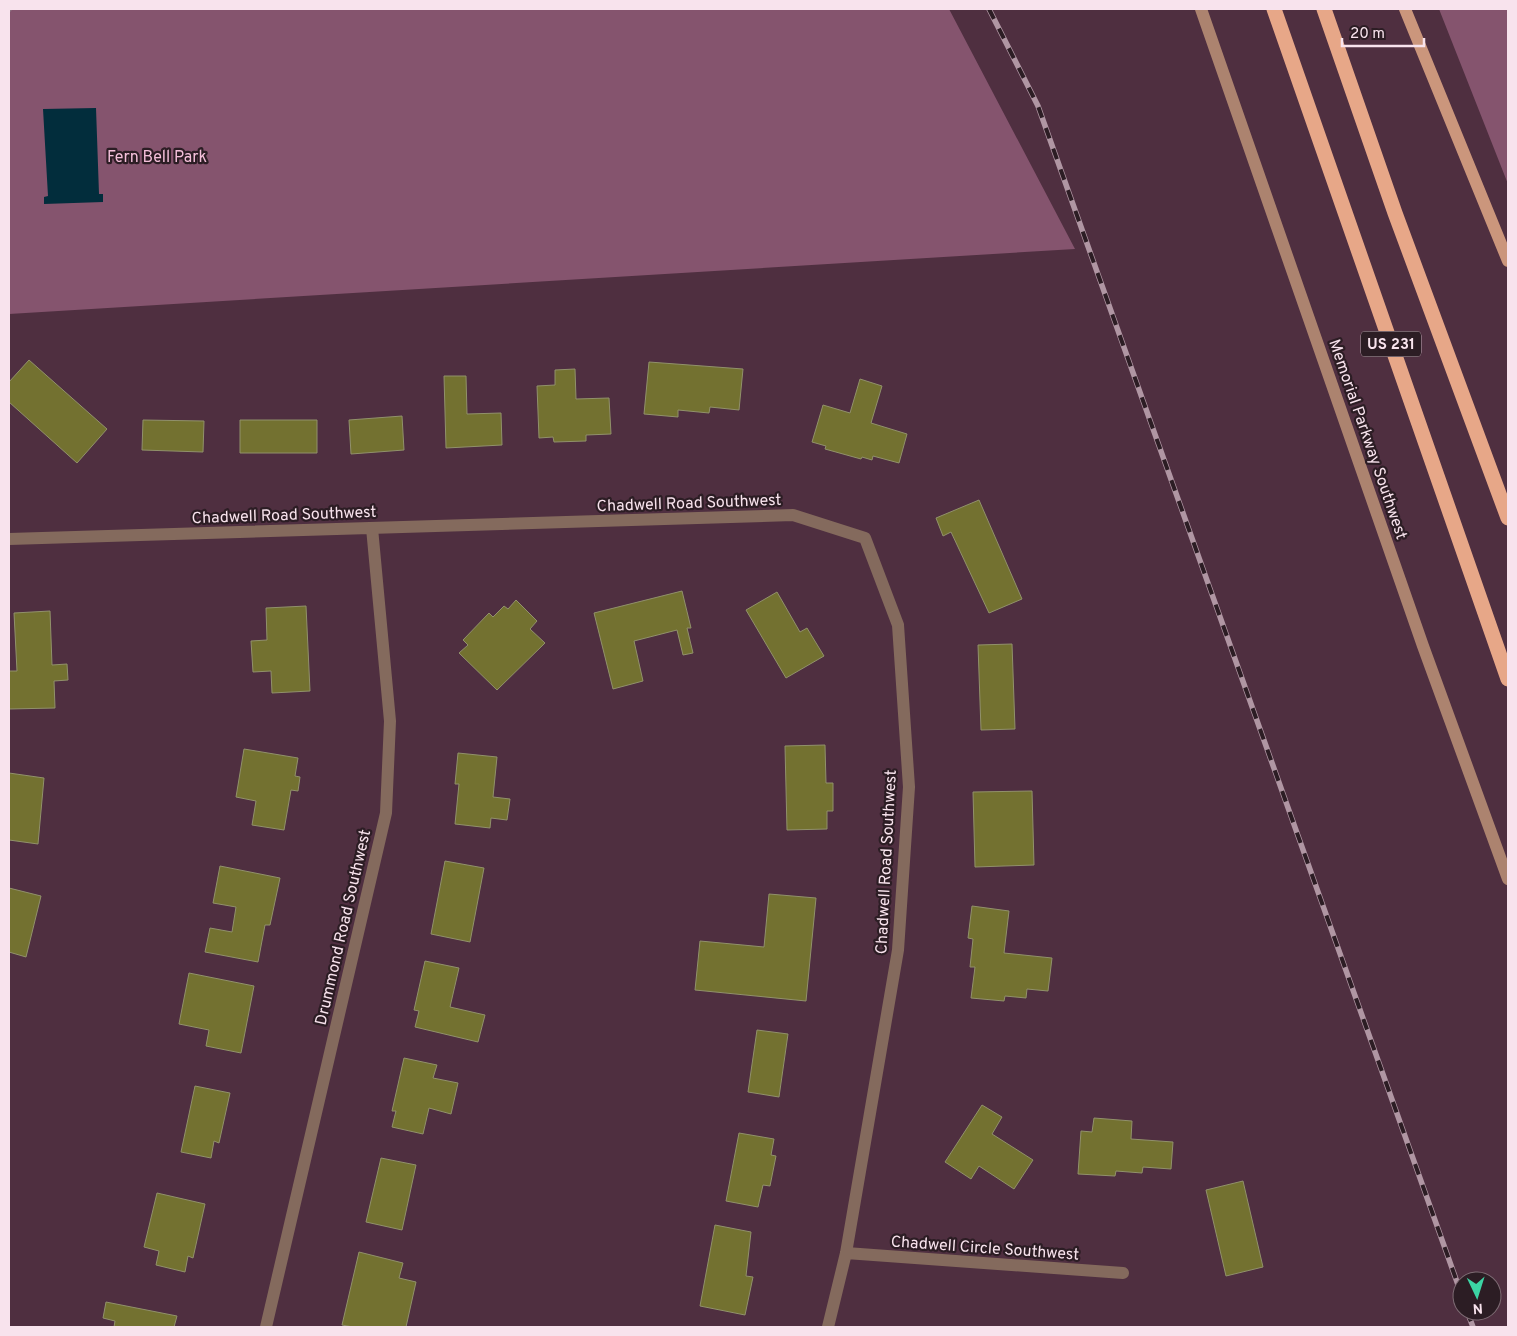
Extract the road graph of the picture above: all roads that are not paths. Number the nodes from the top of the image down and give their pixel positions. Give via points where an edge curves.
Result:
1 (1201, 9) edge
2 (1274, 9) edge
3 (1324, 9) edge
4 (1405, 9) edge
5 (1508, 260) edge
6 (1508, 518) edge
7 (372, 528) junction
8 (9, 538) edge
9 (1508, 679) edge
10 (1508, 879) edge
11 (846, 1253) junction
12 (1123, 1273) dead end
13 (266, 1327) edge
14 (828, 1327) edge

1 - 10 main road, Memorial Parkway Southwest via 1422,646
2 - 9 highway, US 231
3 - 6 highway, US 231 via 1395,213
4 - 5 main road
7 - 8 street, Chadwell Road Southwest
7 - 11 street, Chadwell Road Southwest via 793,515 865,538 898,625 909,787 898,950
7 - 13 street, Drummond Road Southwest via 390,721 386,813
11 - 12 street, Chadwell Circle Southwest
11 - 14 street, Chadwell Road Southwest

